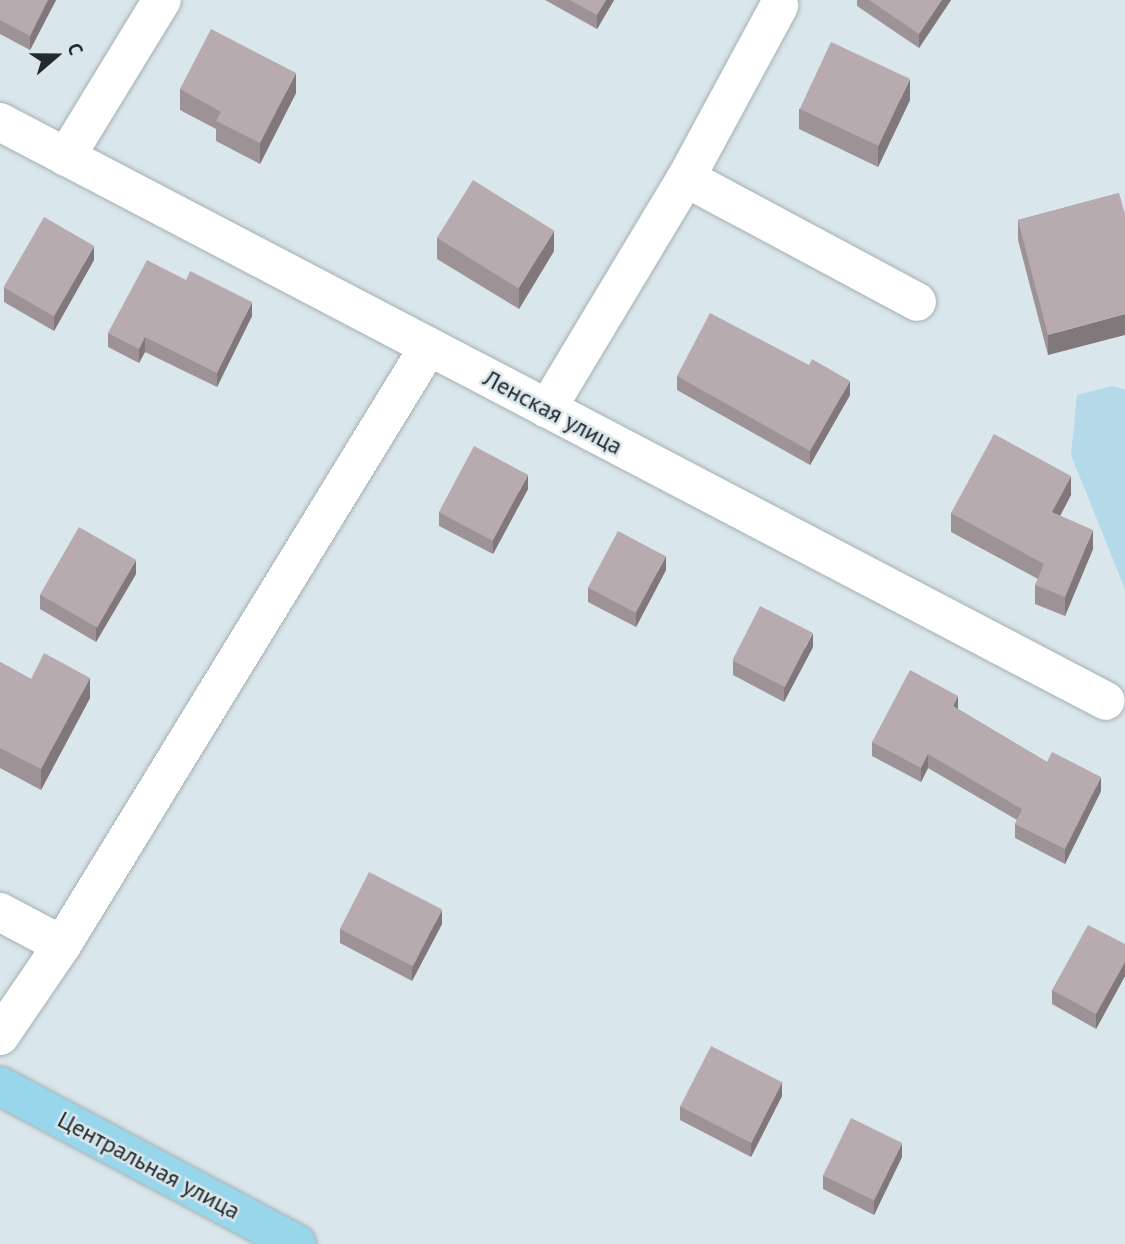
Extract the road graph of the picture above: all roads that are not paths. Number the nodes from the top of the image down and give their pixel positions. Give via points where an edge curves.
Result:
1 (162, 0) edge
2 (779, 6) dead end
3 (0, 122) edge
4 (66, 157) junction
5 (686, 178) junction
6 (917, 302) dead end
7 (429, 346) junction
8 (547, 409) junction
9 (1106, 701) dead end
10 (0, 912) edge
11 (62, 945) junction
12 (0, 1036) edge
13 (0, 1086) edge
14 (297, 1244) edge

1 - 4 street
2 - 5 street
3 - 4 street, Ленская улица
4 - 7 street, Ленская улица
5 - 6 street
5 - 8 street
7 - 8 street, Ленская улица
7 - 11 street
8 - 9 street, Ленская улица
10 - 11 street
11 - 12 street
13 - 14 main road, Центральная улица

